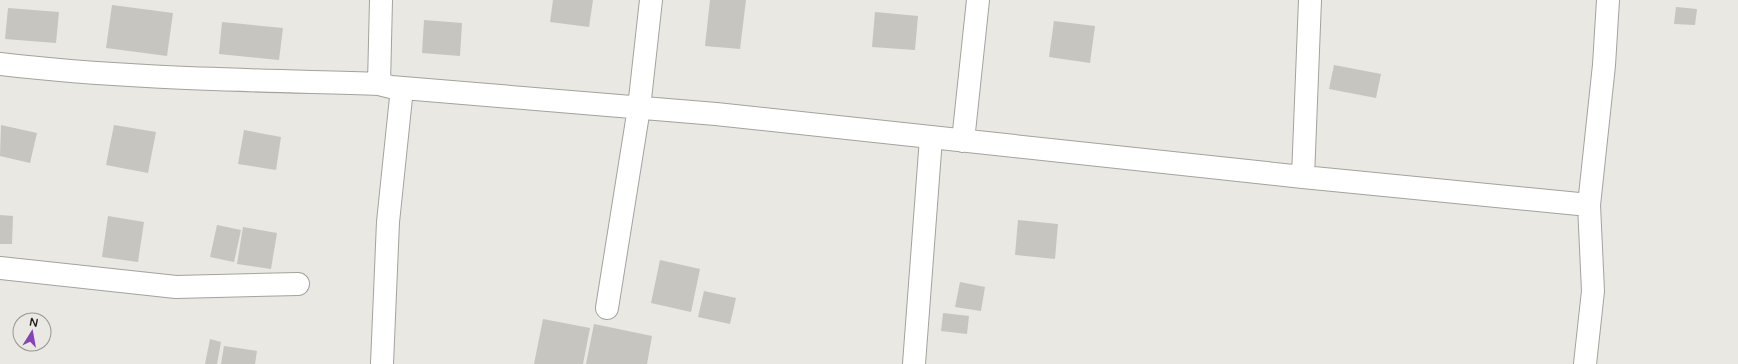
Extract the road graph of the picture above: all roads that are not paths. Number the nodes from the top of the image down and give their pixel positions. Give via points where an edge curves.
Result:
1 (381, 0) edge
2 (651, 0) edge
3 (978, 0) edge
4 (1310, 0) edge
5 (1608, 0) edge
6 (0, 64) edge
7 (379, 84) junction
8 (402, 88) junction
9 (639, 108) junction
10 (931, 138) junction
11 (964, 141) junction
12 (1303, 177) junction
13 (1590, 205) junction
14 (0, 268) edge
15 (298, 284) dead end
16 (607, 308) dead end
17 (382, 364) edge
18 (914, 364) edge
19 (1585, 364) edge

1 - 7 street
2 - 9 street
3 - 11 street
4 - 12 street
5 - 13 street
6 - 7 street via 51,70
7 - 8 street
8 - 9 street
8 - 17 street via 388,222
9 - 10 street
9 - 16 street
10 - 11 street
10 - 18 street
11 - 12 street
12 - 13 street
13 - 19 street via 1592,291
14 - 15 street via 176,287

